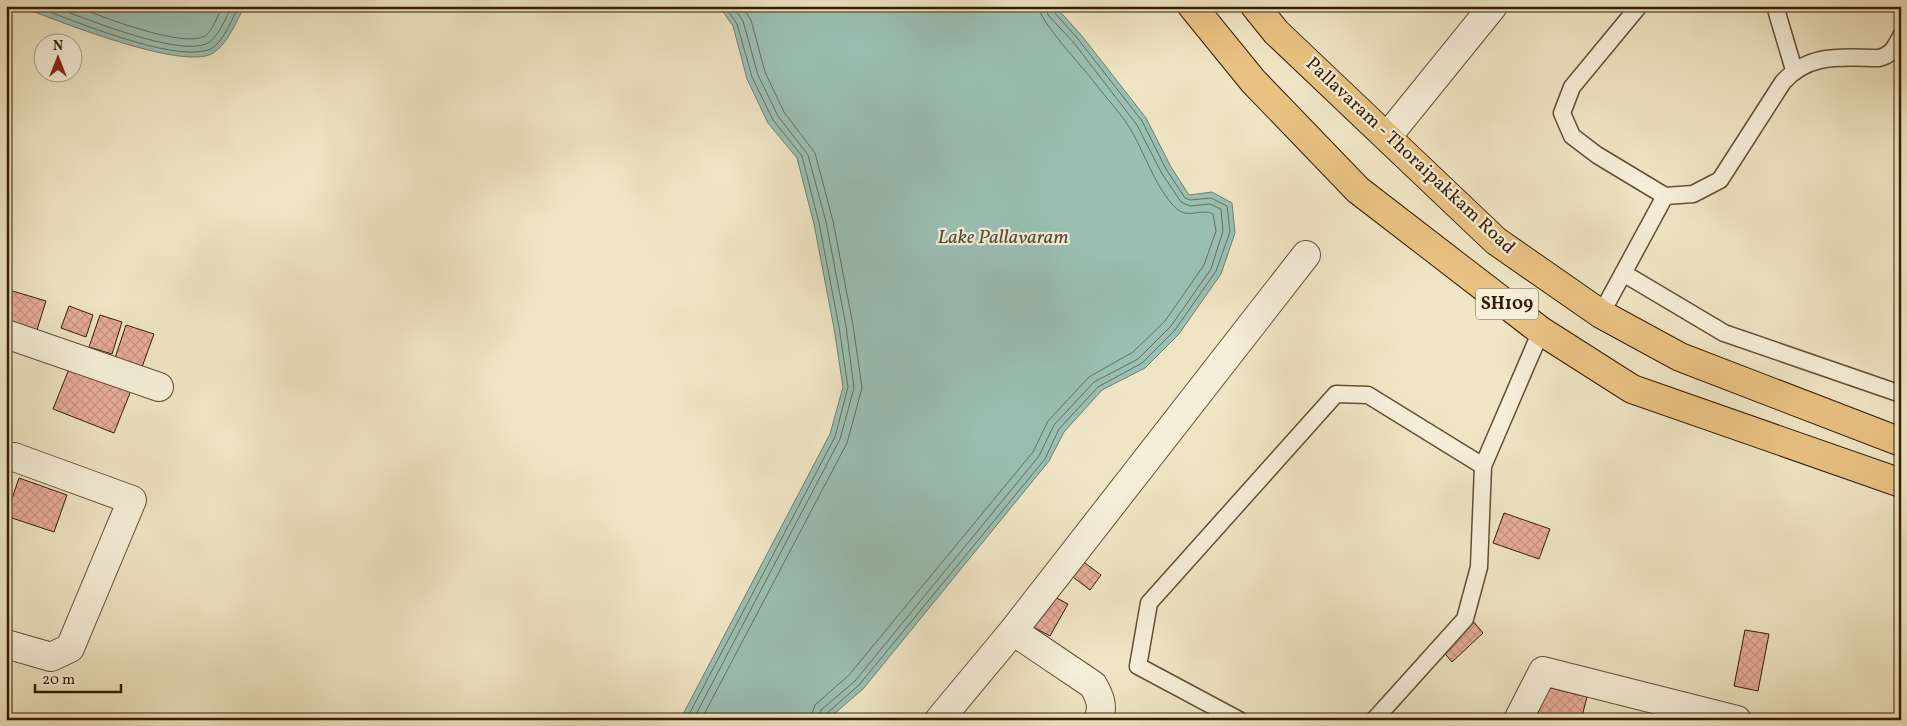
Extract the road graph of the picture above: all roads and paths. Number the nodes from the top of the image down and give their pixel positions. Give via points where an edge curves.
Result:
1 (1192, 6) edge
2 (1255, 6) edge
3 (1493, 6) edge
4 (1639, 6) edge
5 (1775, 6) edge
6 (1901, 36) edge
7 (1794, 70) junction
8 (1387, 137) junction
9 (1665, 196) junction
10 (1306, 255) dead end
11 (1623, 273) junction
12 (1600, 314) junction
13 (1541, 331) junction
14 (6, 334) edge
15 (159, 387) dead end
16 (1901, 394) edge
17 (1901, 442) edge
18 (9, 463) edge
19 (1484, 466) junction
20 (1901, 483) edge
21 (1013, 630) junction
22 (6, 644) edge
23 (939, 720) edge
24 (1098, 720) edge
25 (1239, 720) edge
26 (1374, 720) edge
27 (1518, 720) edge
28 (1737, 720) edge

1 - 13 main road, SH109 via 1253,81 1358,190
2 - 8 main road, Pallavaram - Thoraipakkam Road / SH109 via 1276,32
3 - 8 street
4 - 9 lane via 1572,87 1562,113 1572,136
5 - 7 lane
6 - 7 lane via 1887,56 1821,58
7 - 9 lane via 1720,180 1693,194
8 - 12 main road, Pallavaram - Thoraipakkam Road / SH109 via 1496,241
9 - 11 lane
10 - 21 street
11 - 12 lane
11 - 16 lane via 1724,333
12 - 17 main road, Pallavaram - Thoraipakkam Road / SH109 via 1680,357
13 - 19 lane
13 - 20 main road, SH109 via 1632,389
14 - 15 street
18 - 22 street via 132,500 70,648 51,657
19 - 25 lane via 1368,395 1336,394 1149,603 1138,666
19 - 26 lane via 1479,567 1465,619
21 - 23 street
21 - 24 street via 1093,686 1101,699
27 - 28 street via 1543,671

